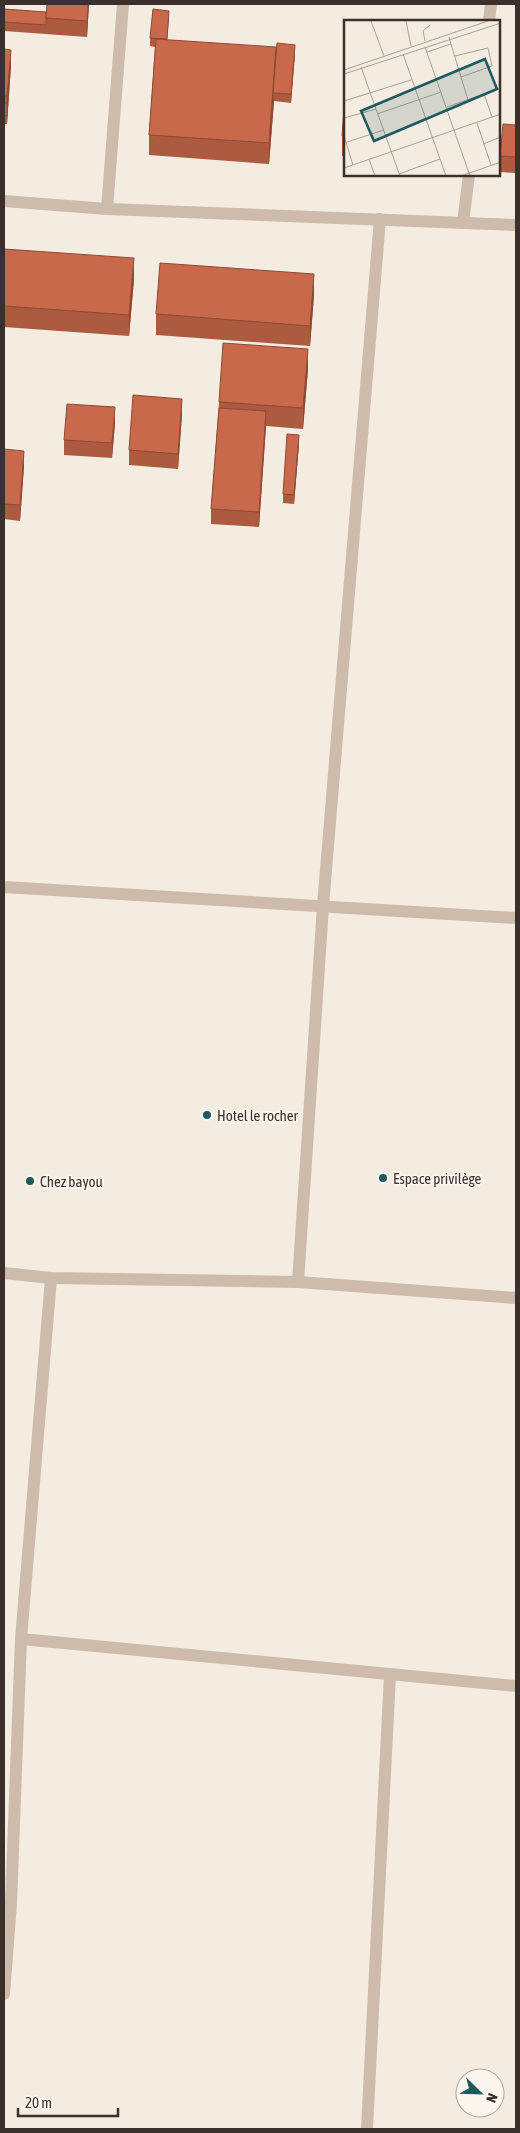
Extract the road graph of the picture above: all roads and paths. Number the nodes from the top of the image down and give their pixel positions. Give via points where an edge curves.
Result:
1 (123, 4) edge
2 (491, 4) edge
3 (489, 20) edge
4 (469, 176) edge
5 (4, 201) edge
6 (107, 209) junction
7 (380, 220) junction
8 (463, 222) junction
9 (516, 225) edge
10 (4, 888) edge
11 (323, 906) junction
12 (516, 918) edge
13 (4, 1274) edge
14 (51, 1278) junction
15 (298, 1282) junction
16 (516, 1298) edge
17 (21, 1639) junction
18 (390, 1675) junction
19 (516, 1686) edge
20 (8, 1903) edge
21 (4, 1994) edge
22 (367, 2129) edge

1 - 6 street
2 - 3 street
4 - 8 street
5 - 6 street
6 - 7 street
7 - 8 street
7 - 11 street
8 - 9 street
10 - 11 street
11 - 12 street
11 - 15 street
13 - 14 street
14 - 15 street
14 - 17 street
15 - 16 street
17 - 18 street
17 - 20 street
18 - 19 street
18 - 22 street
20 - 21 street

